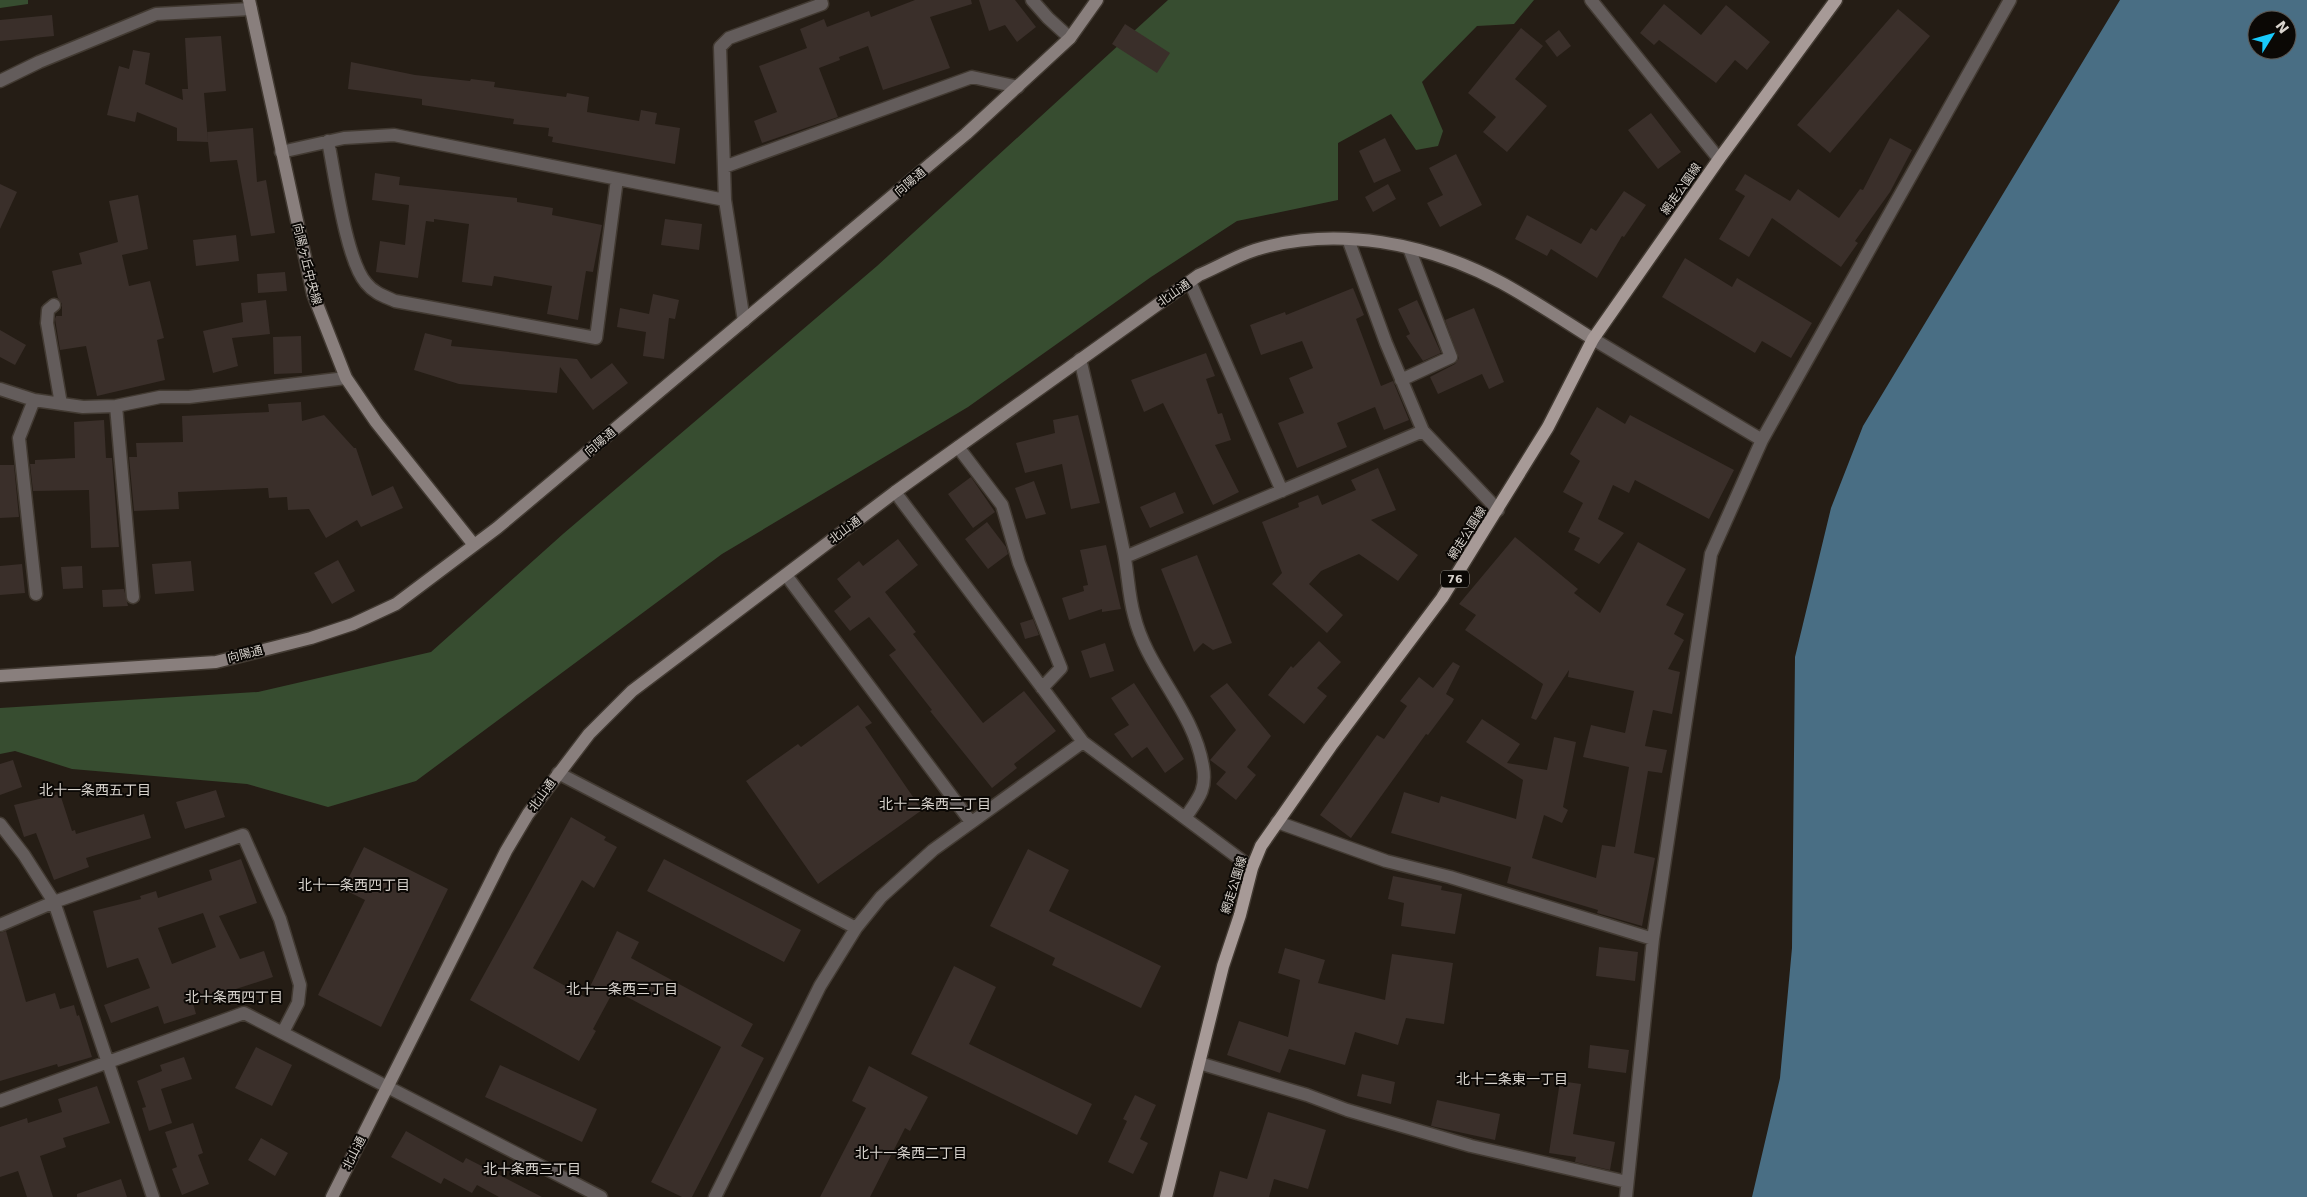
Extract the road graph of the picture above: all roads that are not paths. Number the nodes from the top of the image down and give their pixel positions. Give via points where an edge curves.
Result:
1 (1032, 0) edge
2 (1097, 0) edge
3 (1590, 0) edge
4 (1836, 0) edge
5 (2010, 0) edge
6 (825, 1) edge
7 (250, 4) edge
8 (1070, 38) junction
9 (0, 81) edge
10 (1018, 87) junction
11 (328, 141) junction
12 (281, 152) junction
13 (1719, 159) junction
14 (724, 167) junction
15 (617, 179) junction
16 (725, 200) junction
17 (1348, 239) junction
18 (1409, 248) junction
19 (1190, 282) junction
20 (54, 305) dead end
21 (744, 321) junction
22 (1593, 338) junction
23 (1080, 359) junction
24 (346, 378) junction
25 (1400, 380) junction
26 (0, 390) edge
27 (34, 400) junction
28 (61, 404) junction
29 (116, 406) junction
30 (1422, 431) junction
31 (1762, 440) junction
32 (958, 447) junction
33 (1282, 491) junction
34 (895, 492) junction
35 (1498, 510) junction
36 (474, 545) junction
37 (1125, 557) junction
38 (786, 575) junction
39 (36, 594) dead end
40 (133, 597) dead end
41 (0, 676) edge
42 (1042, 688) junction
43 (1083, 742) junction
44 (558, 773) junction
45 (1186, 818) junction
46 (971, 822) junction
47 (1276, 822) junction
48 (0, 824) edge
49 (1252, 868) junction
50 (54, 902) junction
51 (0, 925) edge
52 (856, 928) junction
53 (1653, 939) junction
54 (283, 1032) junction
55 (108, 1063) junction
56 (1199, 1063) junction
57 (388, 1087) junction
58 (0, 1101) edge
59 (1627, 1182) junction
60 (153, 1197) edge
61 (332, 1197) edge
62 (601, 1197) edge
63 (715, 1197) edge
64 (1166, 1197) edge
65 (1626, 1197) edge

1 - 8 street
2 - 8 street, 向陽通
3 - 13 street
4 - 13 main road, 網走公園線 / 76
5 - 31 street
6 - 14 street via 729,38 720,47
7 - 9 street via 156,14
7 - 12 street, 向陽ヶ丘中央線
8 - 10 street, 向陽通
10 - 14 street via 972,77
10 - 21 street, 向陽通 via 865,221
11 - 12 street
11 - 15 street via 394,135
11 - 15 street via 350,249 358,273 374,292 395,301 596,338
12 - 24 street, 向陽ヶ丘中央線 via 313,294
13 - 22 main road, 網走公園線 / 76
14 - 16 street
15 - 16 street
16 - 21 street
17 - 18 street, 北山通 via 1372,240
17 - 19 street, 北山通 via 1283,244 1255,250
17 - 25 street
18 - 22 street, 北山通 via 1465,266 1501,283
18 - 25 street via 1451,357
19 - 23 street, 北山通
19 - 33 street
20 - 28 street via 48,310 47,323
21 - 36 street, 向陽通
22 - 31 street
22 - 35 main road, 網走公園線 / 76 via 1548,427
23 - 32 street, 北山通
23 - 37 street
24 - 29 street via 189,397 160,397
24 - 36 street, 向陽ヶ丘中央線 via 376,422
25 - 30 street
26 - 27 street
27 - 28 street
27 - 39 street via 19,438
28 - 29 street
29 - 40 street
30 - 33 street
30 - 35 street
31 - 53 street via 1711,554
32 - 34 street, 北山通
32 - 42 street via 1002,505 1019,563 1061,668
33 - 37 street
34 - 38 street, 北山通
34 - 42 street
35 - 47 main road, 網走公園線 / 76 via 1442,598
36 - 41 street, 向陽通 via 396,604 353,624 311,638 216,662
37 - 45 street via 1134,616 1158,668 1180,703 1203,764 1202,793
38 - 44 street, 北山通 via 632,691 588,734
38 - 46 street
42 - 43 street
43 - 45 street
43 - 46 street
44 - 52 street
44 - 57 street, 北山通 via 528,814 506,852
45 - 49 street
46 - 52 street via 896,882
47 - 49 main road, 網走公園線 / 76
47 - 53 street via 1386,861 1450,877
48 - 50 street
49 - 56 main road, 網走公園線 / 76
50 - 51 street
50 - 54 street via 243,835 280,919 300,985 298,1003
50 - 55 street
52 - 63 street via 820,986
53 - 59 street
54 - 55 street via 244,1013
54 - 57 street
55 - 58 street
55 - 60 street
56 - 59 street via 1471,1146
56 - 64 main road, 網走公園線 / 76
57 - 61 street, 北山通
57 - 62 street
59 - 65 street

